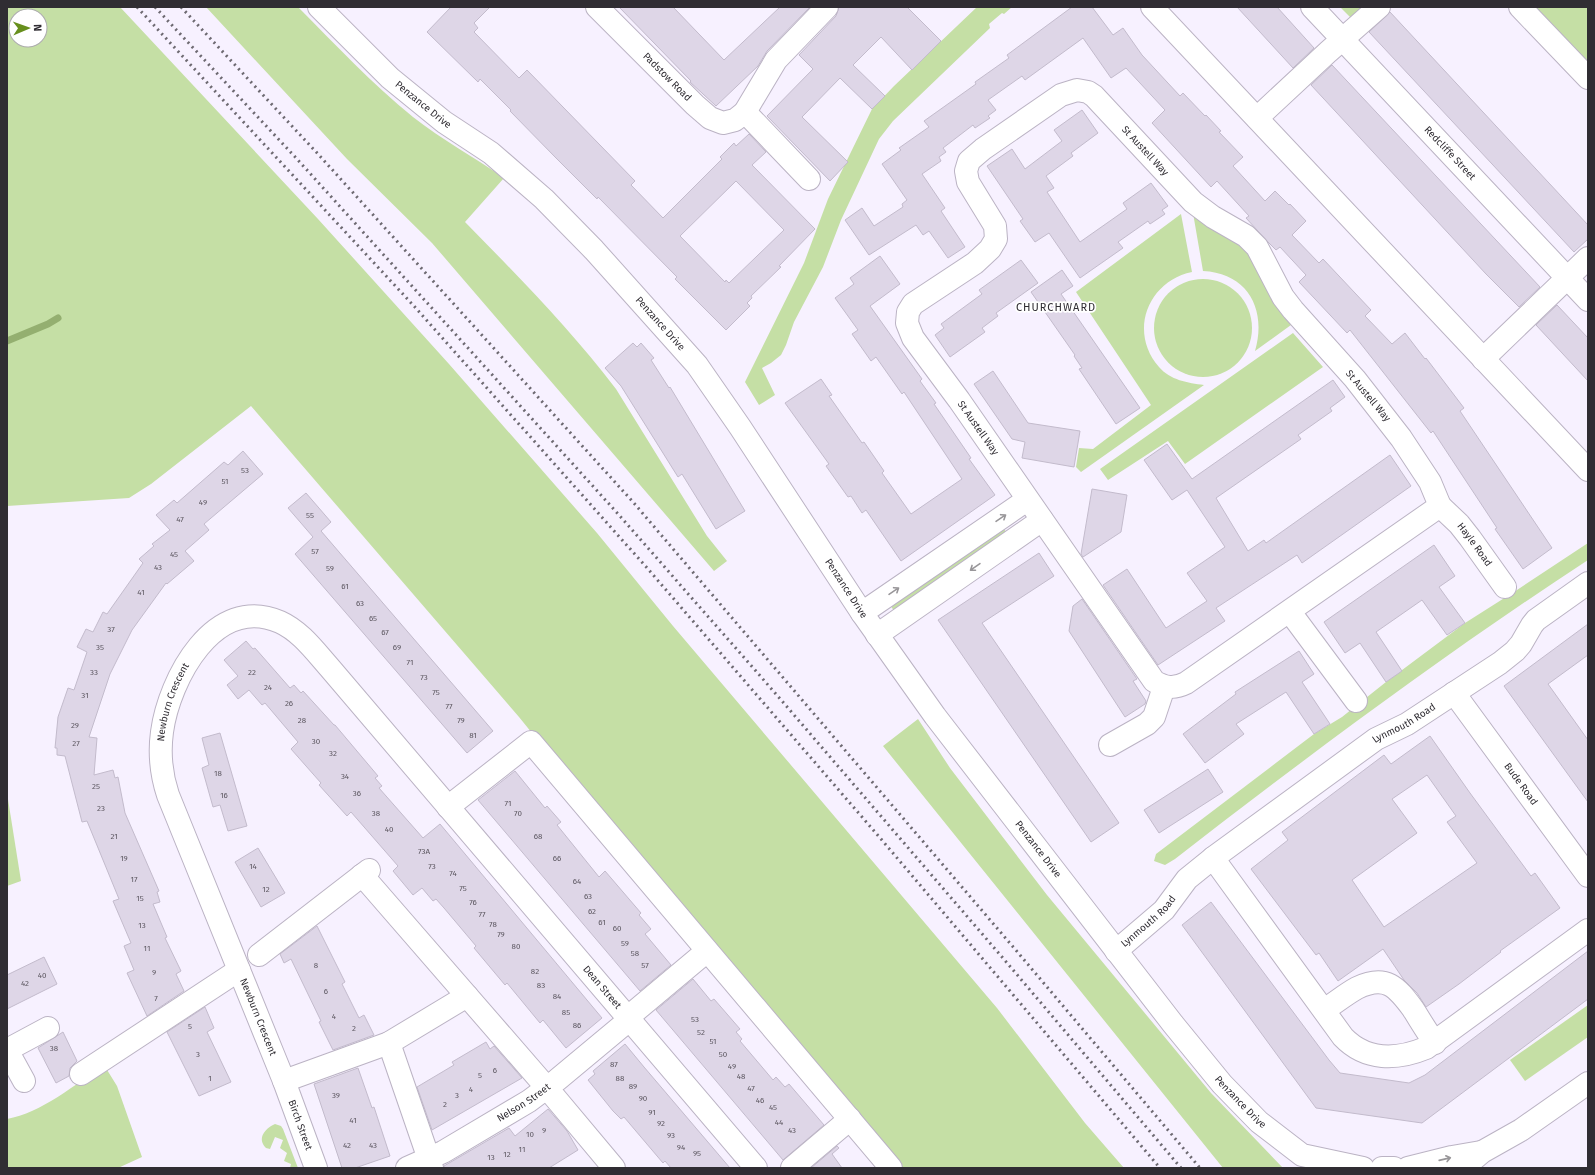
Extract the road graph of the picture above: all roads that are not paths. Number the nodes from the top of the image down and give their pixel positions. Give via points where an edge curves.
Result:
1 (597, 7) edge
2 (827, 7) edge
3 (1152, 7) edge
4 (1312, 7) edge
5 (1379, 7) edge
6 (1520, 7) edge
7 (322, 8) edge
8 (1342, 40) junction
9 (1588, 78) edge
10 (745, 112) junction
11 (1257, 118) junction
12 (808, 179) dead end
13 (1588, 258) edge
14 (1567, 278) junction
15 (1588, 300) edge
16 (1483, 359) junction
17 (1588, 470) edge
18 (1027, 500) junction
19 (1440, 506) junction
20 (1042, 520) junction
21 (1588, 583) edge
22 (1505, 587) dead end
23 (1290, 612) junction
24 (862, 613) junction
25 (877, 635) junction
26 (1164, 687) junction
27 (1454, 693) junction
28 (1356, 701) dead end
29 (1110, 745) dead end
30 (448, 807) junction
31 (1212, 858) junction
32 (1588, 876) edge
33 (1588, 930) edge
34 (707, 951) junction
35 (1116, 951) junction
36 (259, 955) dead end
37 (239, 970) junction
38 (467, 996) junction
39 (1324, 1010) junction
40 (628, 1019) junction
41 (48, 1028) dead end
42 (1435, 1043) junction
43 (389, 1044) junction
44 (7, 1050) edge
45 (81, 1074) dead end
46 (24, 1081) dead end
47 (284, 1081) junction
48 (1588, 1083) edge
49 (547, 1088) junction
50 (850, 1119) junction
51 (1482, 1152) junction
52 (1309, 1161) edge
53 (430, 1164) edge
54 (316, 1168) edge
55 (407, 1168) edge
56 (614, 1168) edge
57 (756, 1168) edge
58 (792, 1168) edge
59 (892, 1168) edge
60 (1363, 1168) edge
61 (1382, 1168) edge
62 (1394, 1168) edge
63 (1408, 1168) edge
64 (1462, 1168) edge

1 - 10 street, Padstow Road via 710,118 723,123 735,120
2 - 10 street, Padstow Road via 776,60
3 - 11 street
4 - 8 street, Redcliffe Street
5 - 8 street
6 - 9 street
7 - 24 street, Penzance Drive via 390,78 444,122 491,153 538,194 594,250 676,341 710,382
8 - 11 street
8 - 14 street, Redcliffe Street
10 - 12 street
11 - 16 street
13 - 14 street
14 - 15 street, Redcliffe Street
14 - 16 street
16 - 17 street
18 - 19 street, St Austell Way via 913,338 908,323 908,312 919,299 975,263 994,244 995,226 968,182 966,171 969,161 1061,95 1077,90 1094,96 1193,202 1252,241 1293,310 1355,379 1401,438 1430,482
18 - 20 street, St Austell Way
24 -> 18 street
19 - 22 street, Hayle Road via 1470,538
19 - 23 street
20 -> 25 street
20 - 26 street, St Austell Way via 1154,681
21 - 27 street, Lynmouth Road via 1536,620 1515,651
23 - 26 street via 1186,683
23 - 28 street
24 - 25 street, Penzance Drive
25 - 35 street, Penzance Drive via 935,716
26 - 29 street via 1157,712 1151,720
27 - 31 street, Lynmouth Road via 1407,724 1376,739
27 - 32 street, Bude Road
30 - 34 street via 531,742
30 - 37 street, Newburn Crescent via 329,667 290,627 270,619 252,616 232,621 217,629 183,668 172,690 162,733 161,768 168,795
30 - 40 street, Dean Street
31 - 35 street, Lynmouth Road via 1187,879 1164,910
31 - 39 street
33 - 42 street
34 - 40 street, Nelson Street
34 - 50 street
35 - 52 street, Penzance Drive via 1235,1098 1272,1133
36 - 38 street via 365,872
37 - 45 street
37 - 47 street, Newburn Crescent
38 - 43 street
38 - 49 street
39 - 42 street via 1350,1044 1376,1056 1406,1055
39 - 42 street via 1363,986 1389,984 1400,992
40 - 49 street, Nelson Street
40 - 57 street, Dean Street
41 - 44 street
43 - 47 street
43 - 53 street
44 - 46 street
47 - 54 street, Birch Street
48 - 51 street via 1521,1130
49 - 53 street, Nelson Street
49 - 56 street
50 - 58 street
50 - 59 street
63 -> 51 street
51 - 64 street
52 - 60 street, Penzance Drive
53 - 55 street, Nelson Street
61 - 62 street

